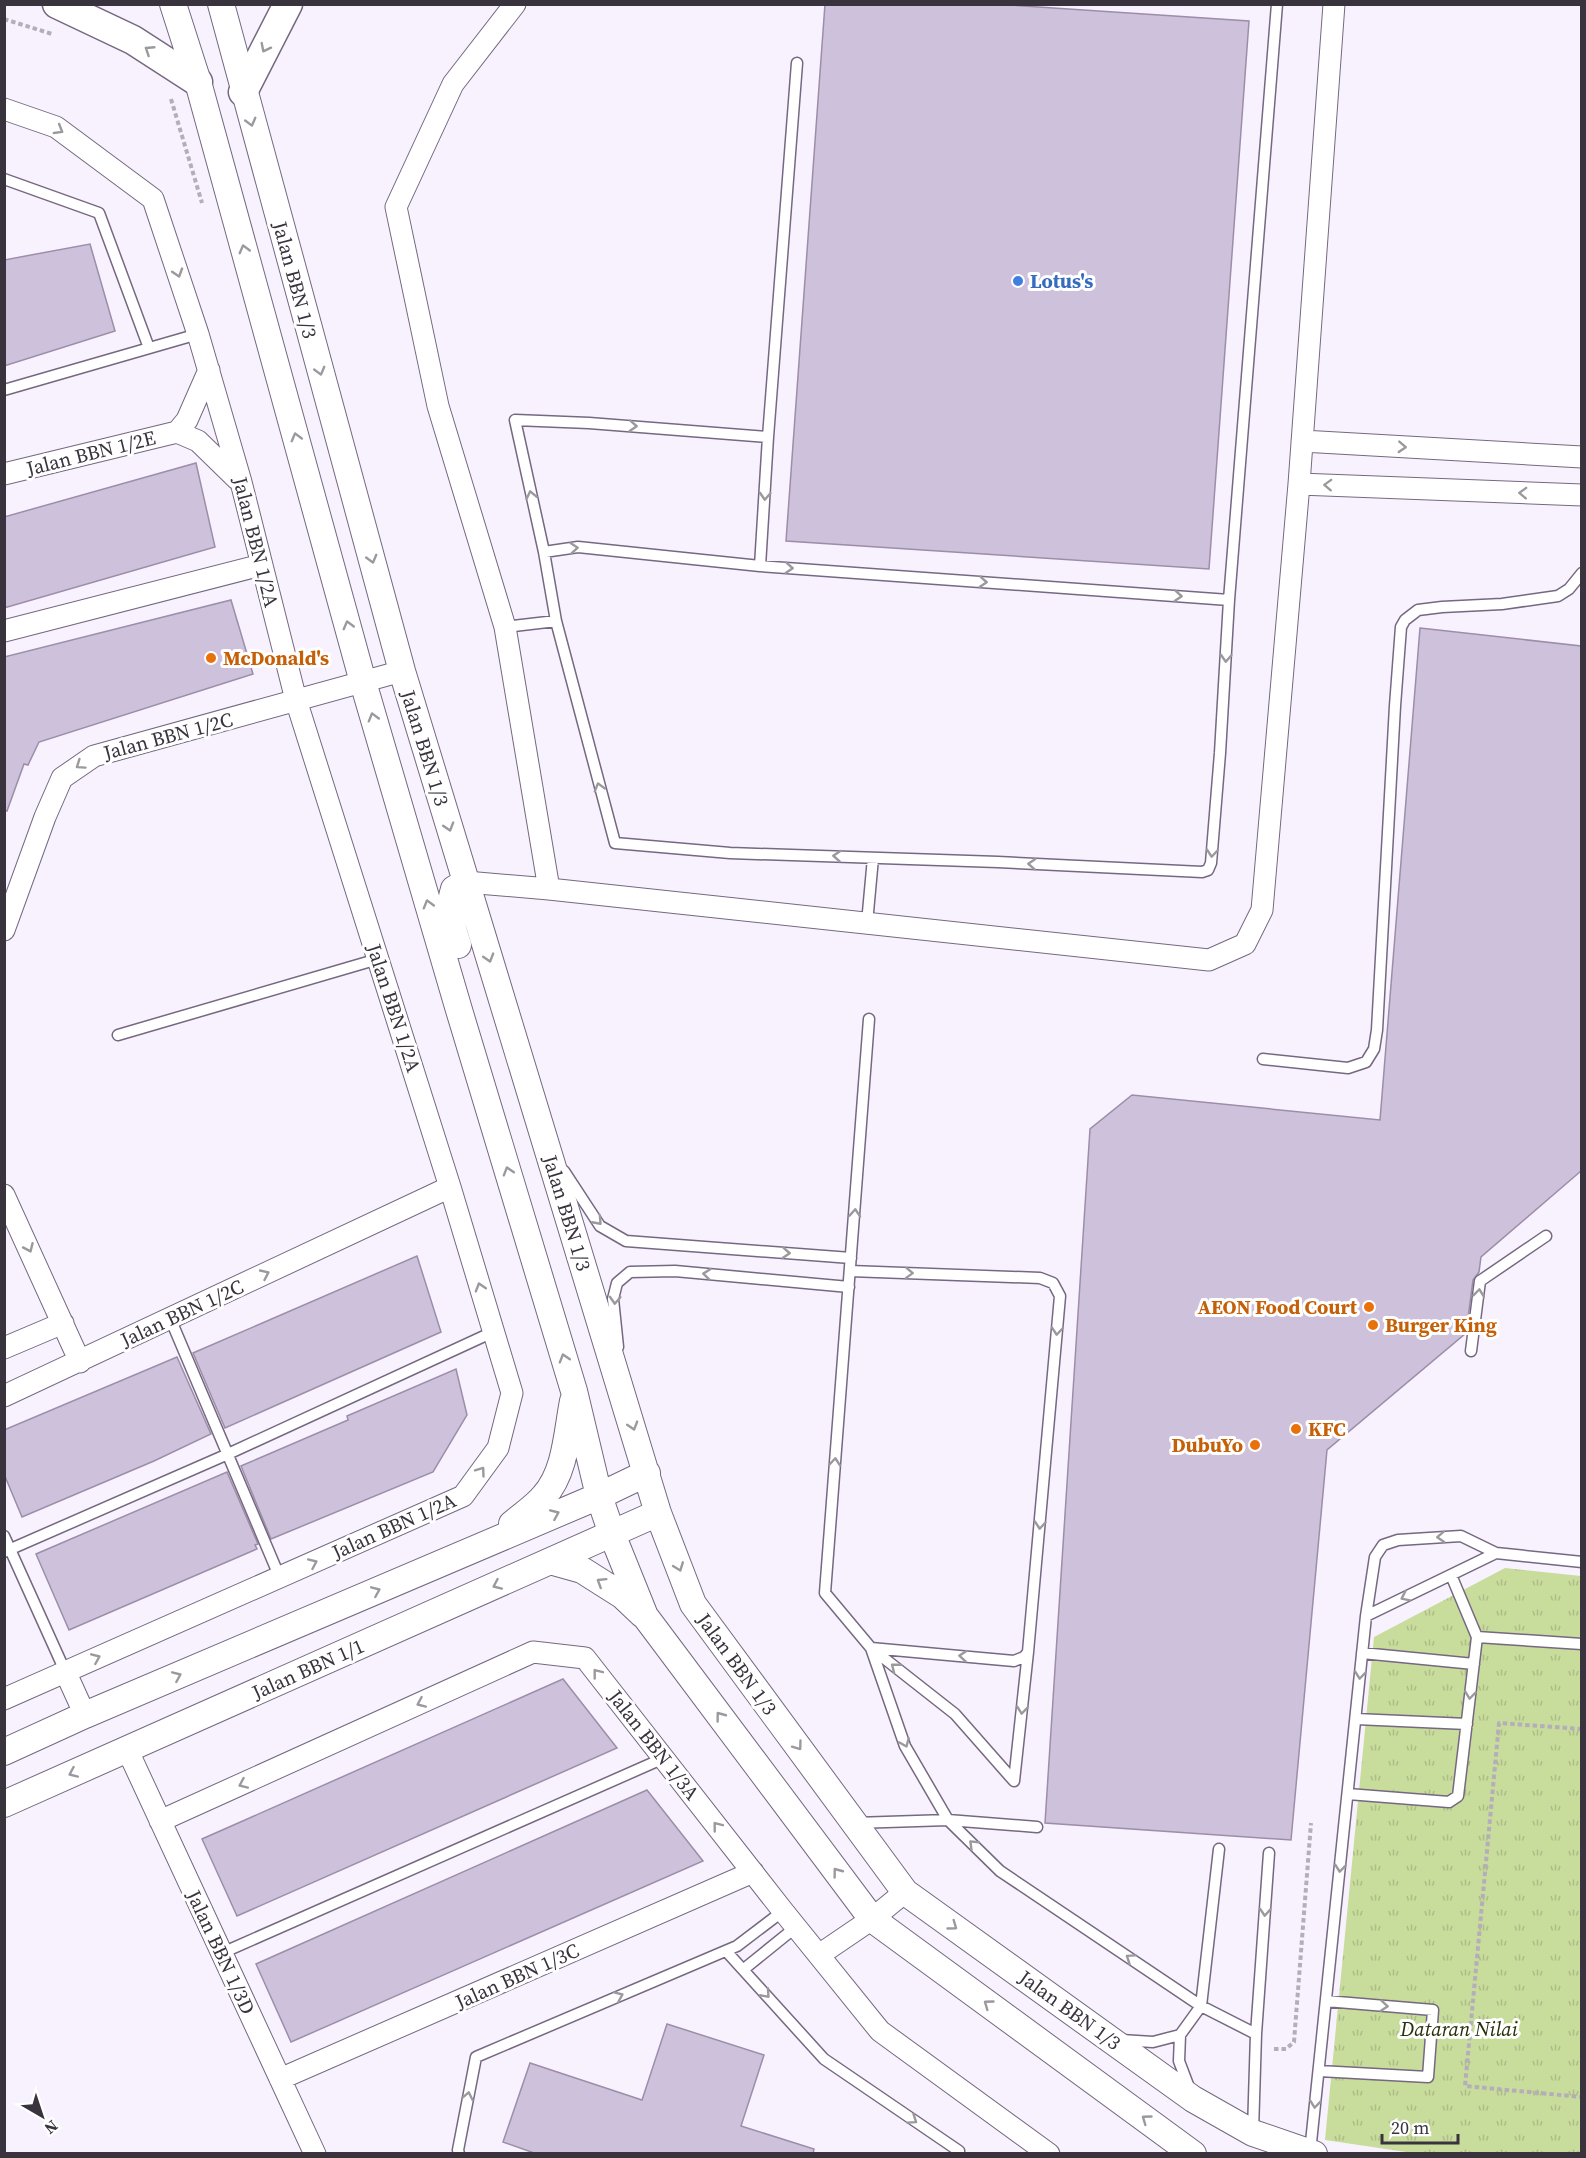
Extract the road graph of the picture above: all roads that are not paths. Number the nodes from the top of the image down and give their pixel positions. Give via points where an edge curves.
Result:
1 (57, 4) edge
2 (173, 4) edge
3 (221, 4) edge
4 (288, 4) edge
5 (516, 4) edge
6 (1277, 4) edge
7 (1334, 4) edge
8 (797, 63) dead end
9 (198, 82) junction
10 (243, 92) junction
11 (4, 109) edge
12 (4, 179) edge
13 (198, 334) junction
14 (149, 348) junction
15 (209, 370) junction
16 (4, 390) edge
17 (177, 432) junction
18 (768, 437) junction
19 (1302, 441) junction
20 (1581, 457) edge
21 (4, 474) edge
22 (241, 482) junction
23 (1299, 484) junction
24 (1581, 495) edge
25 (544, 552) junction
26 (261, 565) junction
27 (760, 566) junction
28 (1581, 573) edge
29 (1229, 600) junction
30 (556, 621) junction
31 (505, 627) junction
32 (4, 631) edge
33 (402, 671) junction
34 (363, 682) junction
35 (296, 700) junction
36 (873, 858) junction
37 (466, 882) junction
38 (549, 889) junction
39 (867, 923) junction
40 (4, 930) edge
41 (378, 959) junction
42 (459, 1010) junction
43 (869, 1019) dead end
44 (118, 1035) dead end
45 (1263, 1059) dead end
46 (544, 1137) junction
47 (450, 1187) junction
48 (5, 1198) edge
49 (1546, 1236) dead end
50 (851, 1258) junction
51 (850, 1271) junction
52 (849, 1287) junction
53 (170, 1318) junction
54 (63, 1323) junction
55 (493, 1332) junction
56 (4, 1348) edge
57 (1471, 1351) dead end
58 (80, 1362) junction
59 (574, 1391) junction
60 (623, 1392) junction
61 (4, 1396) edge
62 (228, 1454) junction
63 (647, 1473) junction
64 (599, 1496) junction
65 (658, 1513) junction
66 (612, 1534) junction
67 (4, 1536) edge
68 (491, 1542) junction
69 (8, 1550) edge
70 (1496, 1553) junction
71 (550, 1561) junction
72 (1581, 1562) edge
73 (1450, 1575) junction
74 (280, 1578) junction
75 (645, 1616) junction
76 (1366, 1616) junction
77 (1477, 1636) junction
78 (1581, 1644) edge
79 (871, 1648) junction
80 (1028, 1652) junction
81 (1362, 1653) junction
82 (1474, 1664) junction
83 (65, 1671) junction
84 (4, 1699) edge
85 (85, 1715) junction
86 (1356, 1719) junction
87 (1467, 1724) junction
88 (127, 1749) junction
89 (4, 1752) edge
90 (664, 1758) junction
91 (1348, 1794) junction
92 (4, 1804) edge
93 (948, 1820) junction
94 (160, 1821) junction
95 (854, 1822) junction
96 (1037, 1827) dead end
97 (1219, 1849) dead end
98 (1269, 1853) dead end
99 (753, 1872) junction
100 (905, 1892) junction
101 (783, 1911) junction
102 (872, 1919) junction
103 (796, 1927) junction
104 (726, 1951) junction
105 (222, 1953) junction
106 (819, 1955) junction
107 (744, 1969) junction
108 (1326, 2001) junction
109 (1201, 2006) junction
110 (1256, 2034) junction
111 (1180, 2035) junction
112 (1112, 2040) junction
113 (1319, 2071) junction
114 (280, 2079) junction
115 (1193, 2099) junction
116 (1253, 2133) junction
117 (1044, 2152) edge
118 (1312, 2153) edge
119 (315, 2154) edge
120 (459, 2154) edge
121 (958, 2154) edge
122 (1193, 2154) edge

9 -> 1 main road via 133,40
2 - 9 street, Jalan BBN 1/3
3 - 10 street, Jalan BBN 1/3
4 -> 10 main road
5 - 31 street via 453,84 396,207 438,406
6 - 29 lane
7 - 19 street
8 - 18 lane
34 -> 9 street, Jalan BBN 1/3
10 -> 33 street, Jalan BBN 1/3
11 -> 13 street, Jalan BBN 1/2A via 56,127 153,199
12 - 14 lane via 99,213
13 - 14 lane
13 - 15 street, Jalan BBN 1/2A
14 - 16 lane
15 - 17 street, Jalan BBN 1/2E via 187,420
15 - 22 street, Jalan BBN 1/2A
17 - 21 street, Jalan BBN 1/2E
17 - 22 street, Jalan BBN 1/2E via 198,441
25 -> 18 lane via 515,420
18 -> 27 lane
19 -> 20 street
19 - 23 street
22 - 26 street, Jalan BBN 1/2A
24 -> 23 street
23 - 39 street via 1262,910 1245,944 1209,960
25 -> 27 lane via 579,547
25 - 30 lane
26 - 32 street
26 - 35 street, Jalan BBN 1/2A
27 -> 29 lane
28 - 45 lane via 1558,596 1418,610 1405,620 1401,627 1395,706 1374,1049 1366,1062 1348,1068
29 -> 36 lane via 1208,870
30 - 31 lane
36 -> 30 lane via 730,853 615,843
31 - 38 street
33 - 34 street, Jalan BBN 1/2C
33 -> 37 street, Jalan BBN 1/3
34 - 35 street, Jalan BBN 1/2C
42 -> 34 street, Jalan BBN 1/3
35 -> 40 street, Jalan BBN 1/2C via 94,756 62,778
35 - 41 street, Jalan BBN 1/2A
36 - 39 lane
37 - 38 street
37 - 42 street via 454,890 449,908 463,982
37 -> 46 street, Jalan BBN 1/3
38 - 39 street
41 - 44 lane
41 - 47 street, Jalan BBN 1/2A
59 -> 42 street, Jalan BBN 1/3
50 -> 43 lane
46 -> 50 lane via 600,1226 626,1241
46 - 60 street, Jalan BBN 1/3
53 -> 47 street, Jalan BBN 1/2C
55 -> 47 street, Jalan BBN 1/2A
48 -> 54 street
57 -> 49 lane via 1480,1281
50 - 51 lane
51 - 52 lane
51 -> 80 lane via 1040,1278 1053,1283 1060,1296
52 -> 60 lane via 675,1271 630,1272 617,1283 613,1299
79 -> 52 lane via 825,1593
53 - 58 street, Jalan BBN 1/2C
53 - 62 lane
54 - 56 street
54 - 58 street
55 - 62 lane
74 -> 55 street, Jalan BBN 1/2A via 463,1496 498,1448 512,1393
58 - 61 street, Jalan BBN 1/2C
59 - 64 street, Jalan BBN 1/3
59 - 68 street via 557,1474 545,1495
60 -> 63 street, Jalan BBN 1/3
62 - 69 lane
62 - 74 lane
63 - 64 street
63 - 65 street, Jalan BBN 1/3
64 - 66 street, Jalan BBN 1/3
68 -> 64 street
65 - 66 street, Jalan BBN 1/1
65 -> 95 street, Jalan BBN 1/3 via 693,1604
66 - 71 street, Jalan BBN 1/1
66 - 75 street, Jalan BBN 1/3
67 - 69 lane
85 -> 68 street
69 - 83 lane
70 - 72 lane
70 - 73 lane
70 -> 76 lane via 1461,1536 1398,1540 1383,1545 1375,1557
75 -> 71 street via 582,1570
71 -> 88 street, Jalan BBN 1/1
73 -> 76 lane
73 - 77 lane
83 -> 74 street, Jalan BBN 1/2A
102 -> 75 street, Jalan BBN 1/3
76 - 81 lane
77 - 78 lane
77 - 82 lane
80 -> 79 lane via 1014,1661
80 -> 79 lane via 1014,1781 955,1714
79 -> 93 lane via 905,1746
81 - 82 lane
81 -> 86 lane
82 -> 87 lane
83 - 84 street, Jalan BBN 1/2A
83 - 85 street
85 - 89 street
86 - 87 lane
86 - 91 lane
87 - 91 lane via 1458,1796 1449,1802
88 -> 92 street, Jalan BBN 1/1
88 - 94 street, Jalan BBN 1/3D
90 -> 94 street, Jalan BBN 1/3A via 585,1658 532,1652
99 -> 90 street, Jalan BBN 1/3A
90 - 105 lane
91 -> 108 lane
93 - 95 lane
93 - 96 lane
109 -> 93 lane via 1000,1871
94 - 105 street, Jalan BBN 1/3D
95 - 100 street, Jalan BBN 1/3
97 - 109 lane
98 -> 110 lane
99 - 101 street, Jalan BBN 1/3A
99 - 114 street, Jalan BBN 1/3C
100 - 102 street
100 -> 112 street, Jalan BBN 1/3
101 - 103 street, Jalan BBN 1/3A
101 - 104 lane
102 - 106 street
122 -> 102 street, Jalan BBN 1/3
103 - 106 street, Jalan BBN 1/3A
103 - 107 lane
104 - 107 lane
120 -> 104 lane via 476,2057
105 - 114 street, Jalan BBN 1/3D
106 - 117 street, Jalan BBN 1/3A via 880,2031
107 -> 121 lane via 824,2059 959,2151
108 - 113 lane
108 -> 113 lane via 1433,2010 1428,2077
109 - 110 lane
109 - 111 lane
110 - 116 lane
111 - 112 lane via 1153,2042
111 - 115 lane via 1179,2061
112 - 115 street, Jalan BBN 1/3
113 -> 118 lane
114 - 119 street, Jalan BBN 1/3D
115 - 116 street, Jalan BBN 1/3
116 - 118 street, Jalan BBN 1/3

